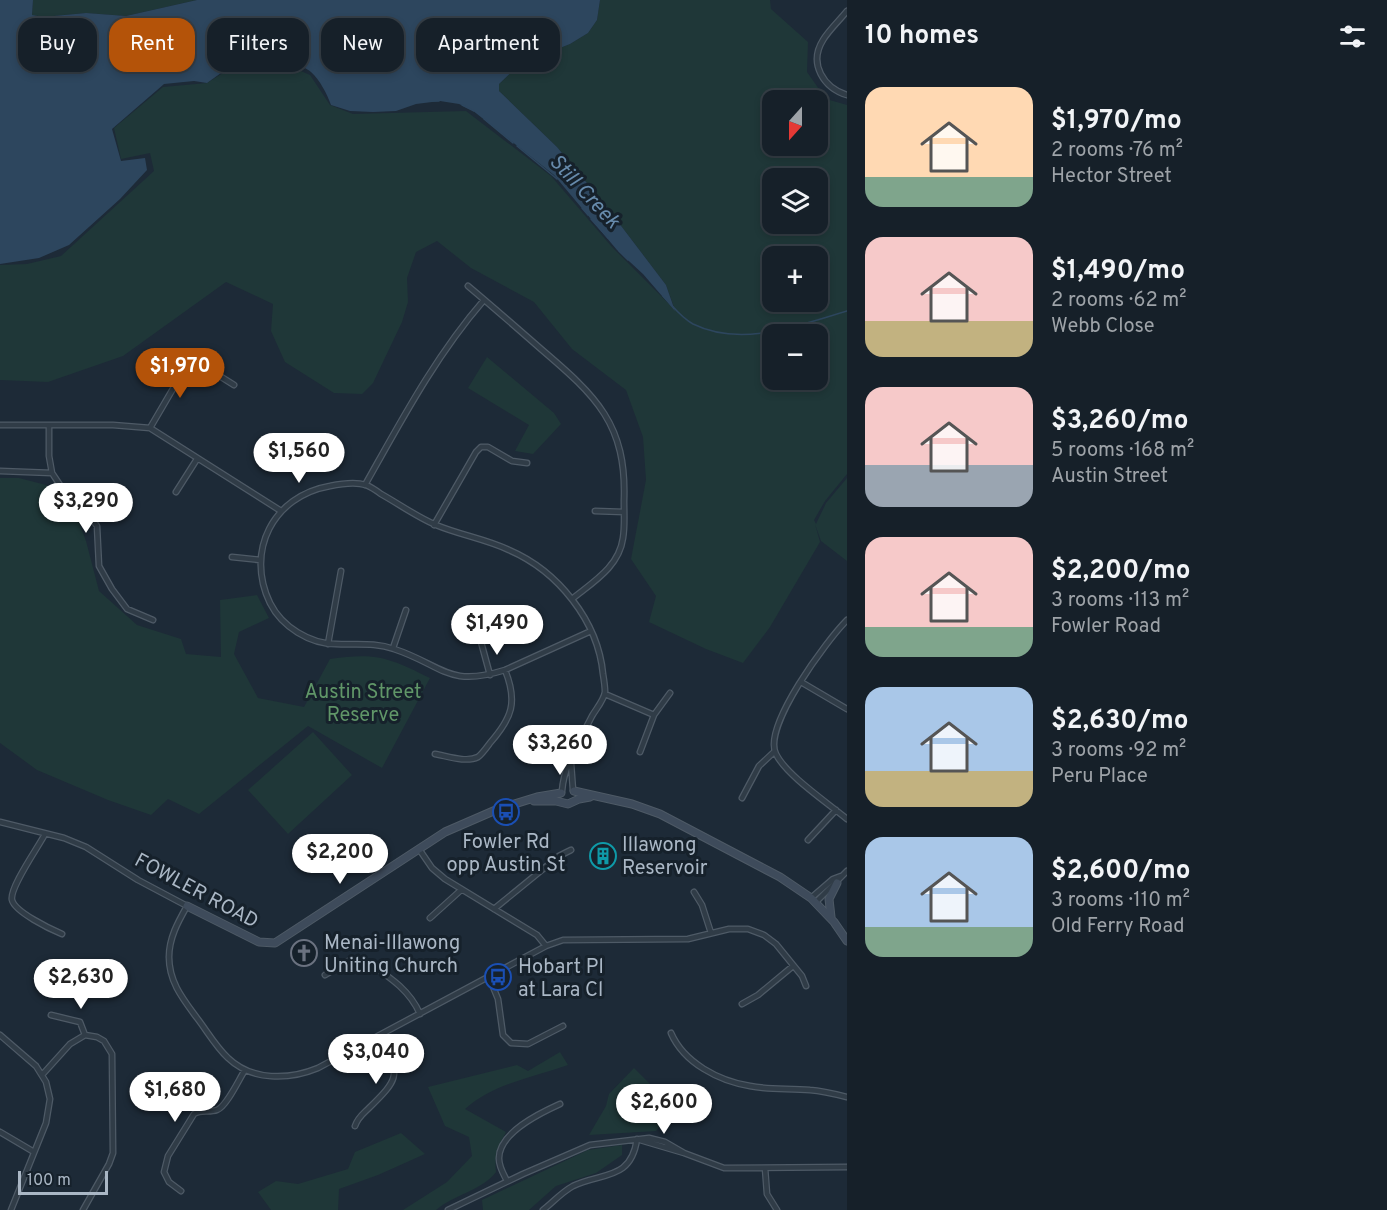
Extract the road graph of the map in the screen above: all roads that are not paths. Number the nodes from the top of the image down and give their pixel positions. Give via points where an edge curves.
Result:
1 (847, 11) edge
2 (847, 95) edge
3 (468, 286) dead end
4 (484, 300) junction
5 (234, 385) dead end
6 (49, 424) junction
7 (0, 425) edge
8 (150, 428) junction
9 (197, 459) junction
10 (527, 463) dead end
11 (0, 471) edge
12 (52, 473) junction
13 (365, 485) junction
14 (177, 492) dead end
15 (281, 511) junction
16 (595, 511) dead end
17 (624, 512) junction
18 (434, 525) junction
19 (232, 557) dead end
20 (260, 560) junction
21 (340, 571) dead end
22 (572, 599) junction
23 (406, 610) dead end
24 (153, 620) dead end
25 (847, 620) edge
26 (591, 631) junction
27 (482, 642) dead end
28 (328, 644) junction
29 (393, 648) junction
30 (505, 670) junction
31 (490, 675) junction
32 (801, 682) junction
33 (670, 693) dead end
34 (605, 694) junction
35 (847, 709) edge
36 (654, 716) junction
37 (640, 752) dead end
38 (774, 752) junction
39 (435, 754) dead end
40 (571, 760) junction
41 (573, 790) junction
42 (562, 792) junction
43 (595, 797) junction
44 (742, 798) dead end
45 (529, 800) junction
46 (573, 802) junction
47 (564, 803) junction
48 (836, 810) junction
49 (847, 819) edge
50 (0, 822) edge
51 (45, 834) junction
52 (808, 840) dead end
53 (419, 849) junction
54 (571, 850) dead end
55 (847, 871) edge
56 (839, 880) junction
57 (461, 890) junction
58 (694, 892) dead end
59 (813, 901) junction
60 (187, 906) junction
61 (494, 909) junction
62 (430, 918) dead end
63 (834, 922) junction
64 (711, 933) junction
65 (62, 934) dead end
66 (847, 941) edge
67 (546, 946) junction
68 (793, 966) junction
69 (325, 975) dead end
70 (489, 977) junction
71 (806, 986) dead end
72 (742, 1004) dead end
73 (420, 1014) junction
74 (51, 1015) dead end
75 (563, 1026) dead end
76 (671, 1033) dead end
77 (382, 1034) junction
78 (0, 1035) edge
79 (85, 1035) junction
80 (245, 1070) junction
81 (42, 1074) junction
82 (847, 1097) edge
83 (560, 1104) dead end
84 (356, 1126) dead end
85 (0, 1132) edge
86 (637, 1139) junction
87 (34, 1152) junction
88 (847, 1167) edge
89 (765, 1168) junction
90 (507, 1181) junction
91 (181, 1191) dead end
92 (11, 1210) edge
93 (83, 1210) edge
94 (448, 1210) edge
95 (543, 1210) edge
96 (777, 1210) edge

1 - 2 street via 822,41 818,66 828,86
3 - 4 street
4 - 13 street via 440,357
4 - 17 street via 575,378 603,410 621,450
5 - 8 street via 192,358
6 - 7 street
6 - 8 street
6 - 12 street
8 - 9 street
9 - 14 street
9 - 15 street
10 - 18 street via 481,447
11 - 12 street
12 - 24 street via 96,526 99,566 112,589 127,609
13 - 15 street via 336,485 310,491
13 - 18 street
15 - 20 street via 266,535
16 - 17 street
17 - 22 street via 617,558
18 - 22 street via 519,554 552,577
19 - 20 street
20 - 28 street via 273,608 305,637
21 - 28 street
22 - 26 street
23 - 29 street
25 - 32 street
26 - 30 street
26 - 34 street via 602,662
27 - 31 street
28 - 29 street via 361,643
29 - 31 street via 450,675
30 - 31 street
30 - 39 street via 512,687 513,706 504,727 478,757
32 - 35 street
32 - 38 street via 780,718
33 - 36 street
34 - 36 street
34 - 40 street
36 - 37 street
38 - 44 street via 759,766
38 - 48 street via 783,765
40 - 41 street
40 - 42 street
41 - 42 street via 567,788
41 - 43 street
41 - 46 street
42 - 45 street, FOWLER ROAD
42 - 47 street
43 - 46 street
43 - 59 street via 643,807 677,821 780,877
45 - 47 street, FOWLER ROAD
45 - 53 street, FOWLER ROAD via 468,820
46 - 47 street
48 - 49 street
48 - 52 street
50 - 51 street, FOWLER ROAD
51 - 60 street, FOWLER ROAD via 86,847
51 - 65 street via 13,889 12,901 16,908
53 - 57 street via 436,873
53 - 60 street, FOWLER ROAD via 272,944 256,941
54 - 61 street
55 - 56 street
56 - 59 street
56 - 63 street via 829,902
57 - 61 street
57 - 62 street
58 - 64 street
59 - 63 street
60 - 80 street via 170,944 172,979 223,1053
61 - 67 street via 537,935
63 - 66 street
64 - 67 street via 688,939 570,939
64 - 68 street via 735,928 759,933 776,944
67 - 70 street
68 - 71 street
68 - 72 street
69 - 73 street via 350,960 363,959 406,991
70 - 73 street
70 - 75 street via 498,999 503,1035 511,1043 528,1044
73 - 77 street
74 - 79 street via 80,1022
76 - 82 street via 684,1053 726,1079 749,1086 814,1090
77 - 80 street via 318,1068 296,1075 268,1076
77 - 84 street via 395,1069 394,1079 387,1091 357,1119
78 - 81 street
79 - 81 street via 70,1044
79 - 93 street via 104,1041 112,1054 114,1146 109,1164
80 - 91 street via 223,1106 194,1114 168,1156 164,1172
81 - 87 street via 50,1107
83 - 90 street via 529,1119 510,1135 498,1160
85 - 87 street
86 - 89 street via 659,1140 718,1167
86 - 90 street via 590,1145
86 - 95 street via 633,1157 621,1168 570,1188
87 - 92 street
88 - 89 street
89 - 96 street via 766,1189
90 - 94 street

